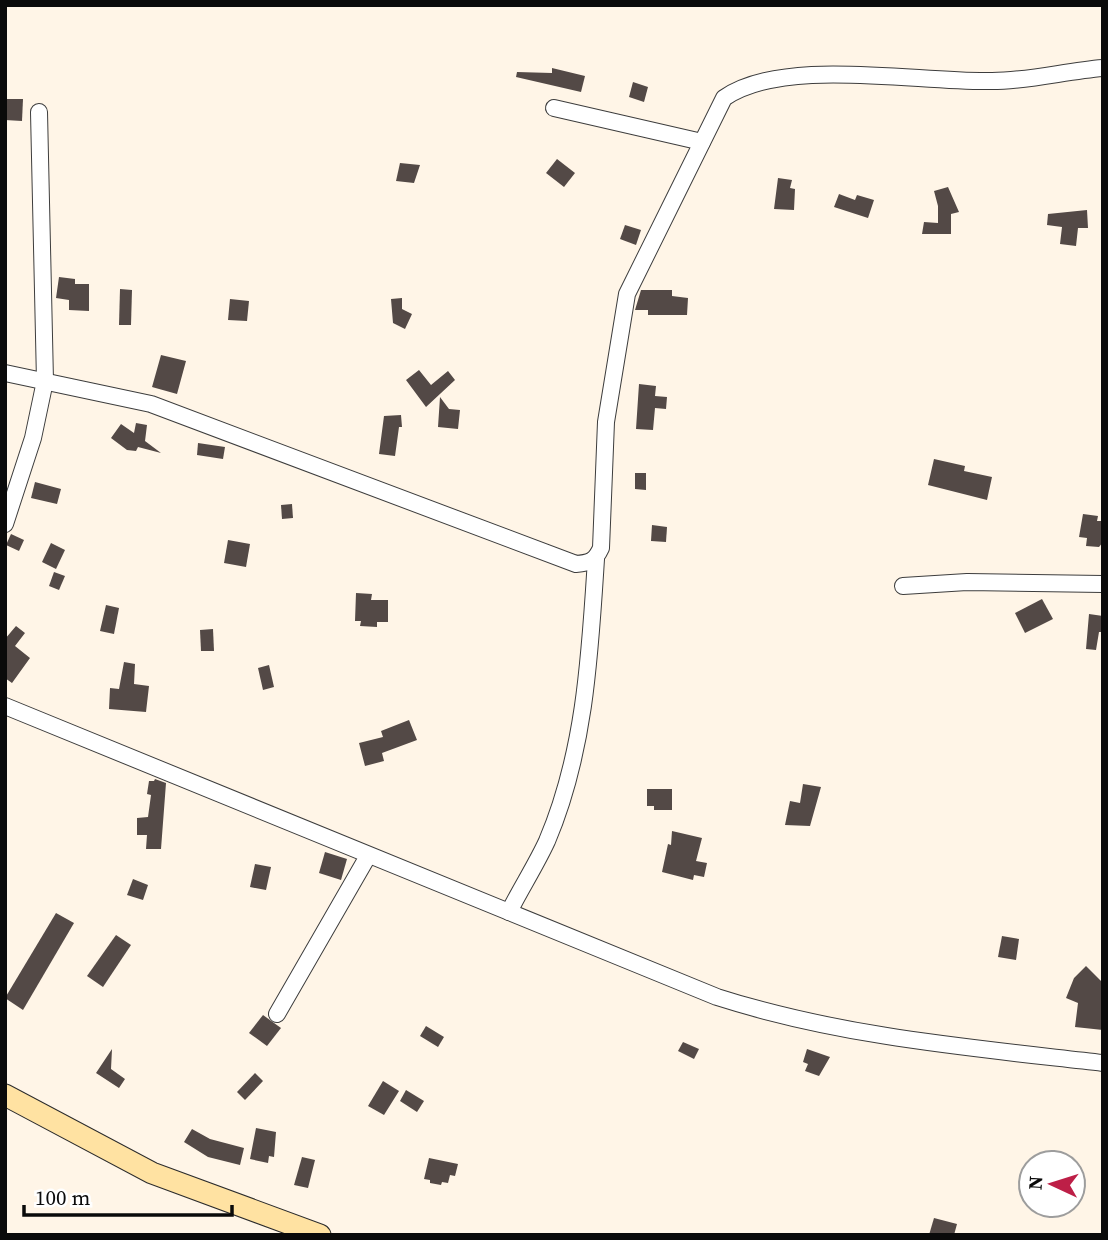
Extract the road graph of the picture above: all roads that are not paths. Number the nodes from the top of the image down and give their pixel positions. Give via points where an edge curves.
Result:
1 (1103, 68) edge
2 (554, 108) dead end
3 (39, 112) dead end
4 (702, 142) junction
5 (5, 373) edge
6 (45, 381) junction
7 (5, 524) edge
8 (596, 559) junction
9 (1103, 584) edge
10 (903, 586) dead end
11 (5, 706) edge
12 (368, 856) junction
13 (509, 912) junction
14 (277, 1014) dead end
15 (1103, 1063) edge
16 (5, 1095) edge
17 (320, 1235) edge

1 - 4 street via 992,81 800,75 763,80 724,98
2 - 4 street
3 - 6 street
4 - 8 street via 635,276 622,315 606,422 601,548
5 - 6 street
6 - 7 street via 33,438
6 - 8 street via 151,404 576,564
8 - 13 street via 579,735 546,843
9 - 10 street
11 - 12 street
12 - 13 street
12 - 14 street
13 - 15 street via 717,997 777,1016 857,1032
16 - 17 street via 152,1173

